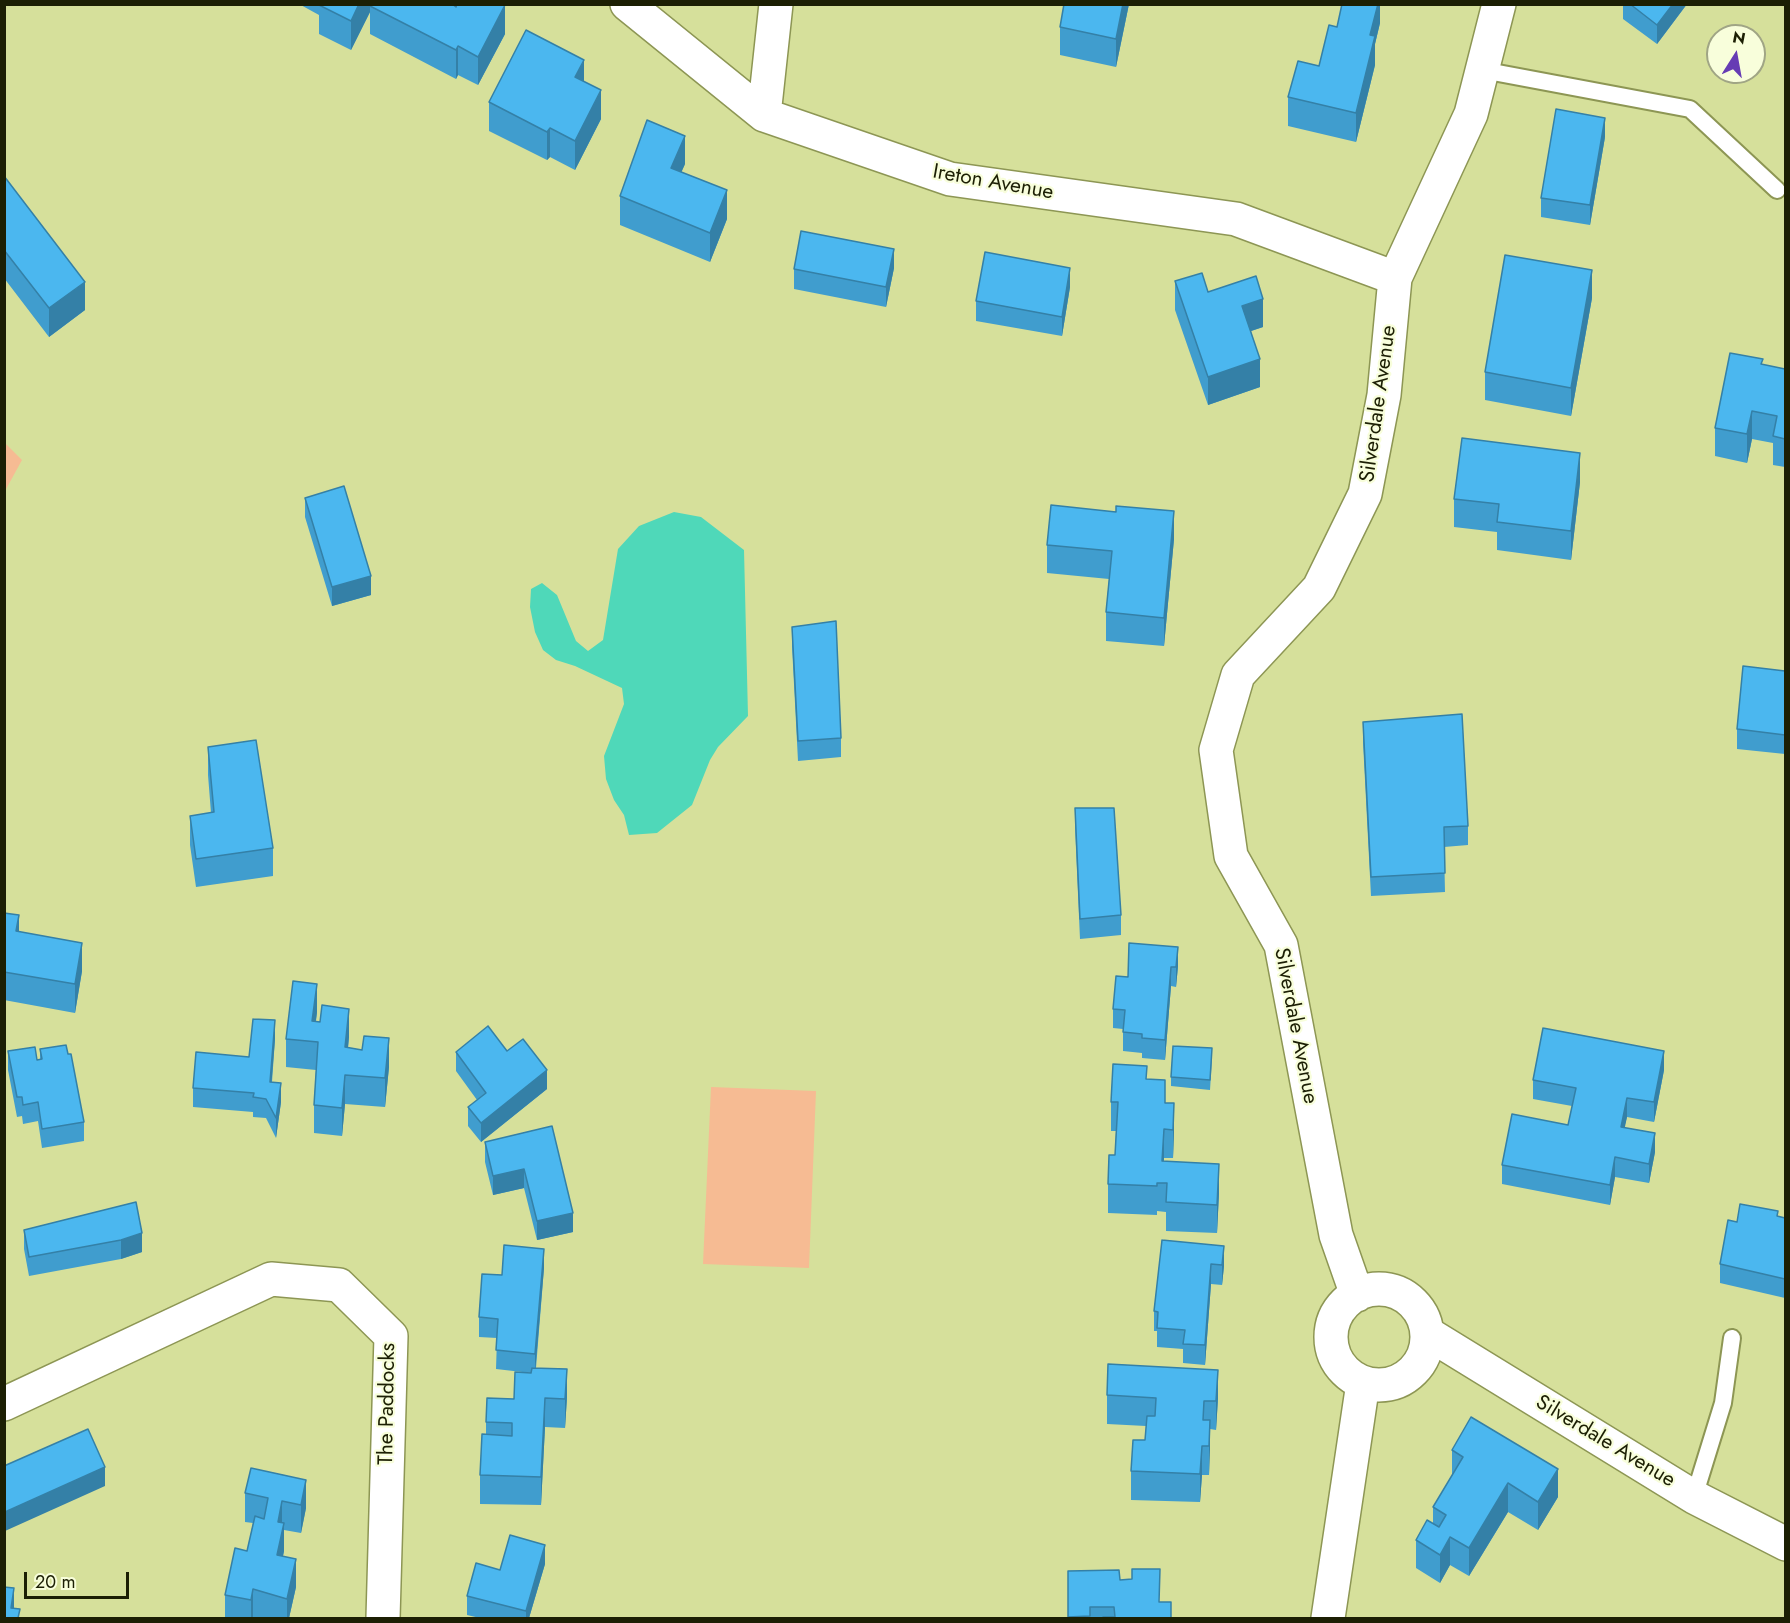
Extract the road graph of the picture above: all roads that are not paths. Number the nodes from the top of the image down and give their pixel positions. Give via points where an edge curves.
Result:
1 (627, 4) edge
2 (776, 4) edge
3 (1499, 4) edge
4 (1482, 70) junction
5 (764, 115) junction
6 (1777, 190) dead end
7 (1395, 278) junction
8 (1357, 1295) junction
9 (1427, 1334) junction
10 (1732, 1338) dead end
11 (1363, 1383) junction
12 (4, 1404) edge
13 (1694, 1497) junction
14 (1785, 1544) edge
15 (383, 1618) edge
16 (1328, 1618) edge

1 - 5 street, Ireton Avenue
2 - 5 street
3 - 4 street, Silverdale Avenue
4 - 6 lane via 1690,109
4 - 7 street, Silverdale Avenue via 1471,114
5 - 7 street, Ireton Avenue via 950,179 1236,219
7 - 8 street, Silverdale Avenue via 1384,394 1365,494 1319,588 1238,675 1216,750 1231,856 1281,945 1336,1235
8 - 9 street via 1372,1290 1402,1295 1415,1305
8 - 11 street via 1335,1317 1332,1349 1338,1363
9 - 11 street via 1426,1349 1408,1375 1394,1383
9 - 13 street, Silverdale Avenue
10 - 13 lane via 1723,1403
11 - 16 street
12 - 15 street, The Paddocks via 271,1279 339,1285 391,1336
13 - 14 street, Silverdale Avenue

